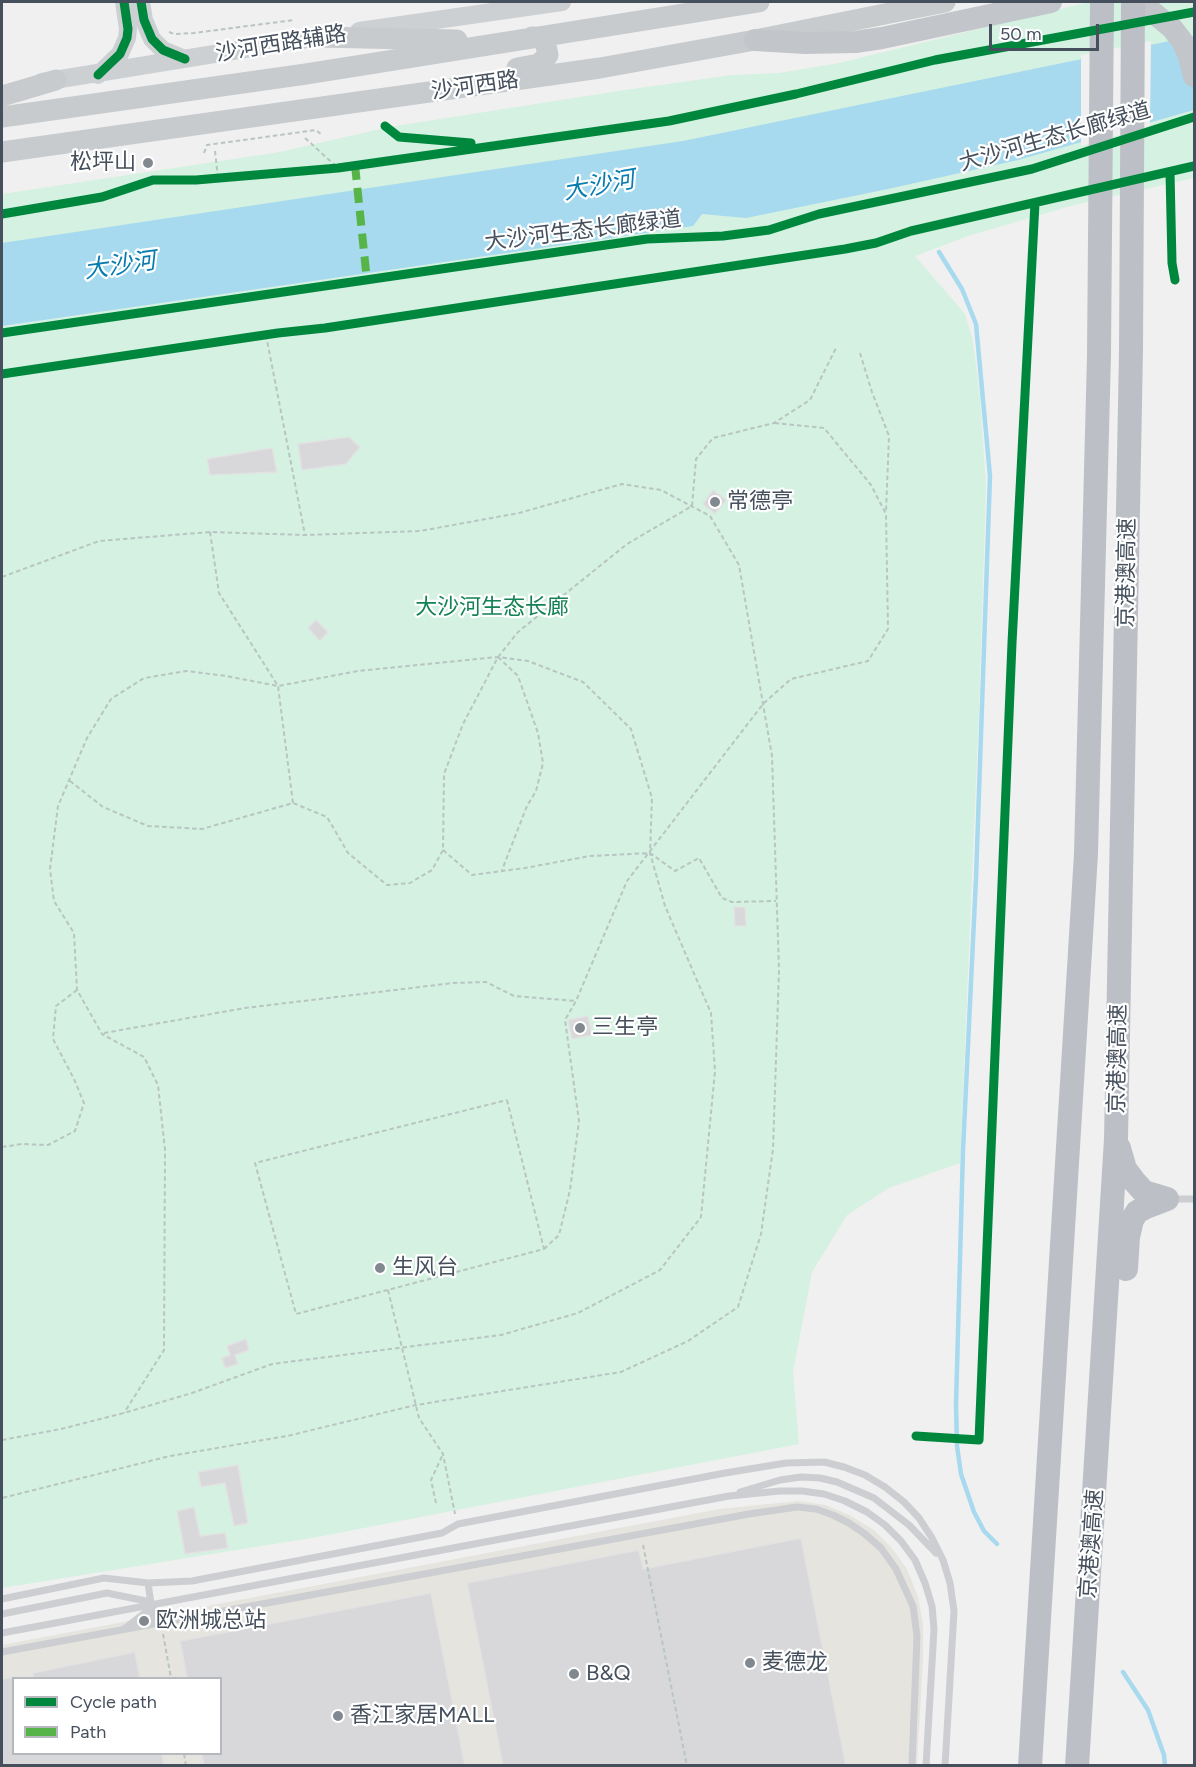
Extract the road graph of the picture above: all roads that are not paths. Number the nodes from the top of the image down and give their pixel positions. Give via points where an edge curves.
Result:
1 (124, 2) edge
2 (141, 2) edge
3 (562, 2) edge
4 (759, 2) edge
5 (883, 2) edge
6 (945, 2) edge
7 (1052, 2) edge
8 (1102, 2) edge
9 (1133, 2) edge
10 (802, 31) junction
11 (317, 37) junction
12 (532, 37) junction
13 (755, 40) junction
14 (502, 42) junction
15 (185, 59) junction
16 (98, 75) junction
17 (1194, 76) edge
18 (56, 80) junction
19 (2, 88) edge
20 (2, 96) edge
21 (386, 98) junction
22 (2, 117) edge
23 (2, 152) edge
24 (1116, 1139) junction
25 (1167, 1199) junction
26 (1194, 1199) edge
27 (729, 1496) junction
28 (943, 1560) junction
29 (148, 1583) junction
30 (2, 1599) edge
31 (157, 1603) junction
32 (2, 1614) edge
33 (157, 1624) junction
34 (2, 1633) edge
35 (2, 1652) edge
36 (2, 1657) edge
37 (912, 1766) edge
38 (926, 1766) edge
39 (945, 1766) edge
40 (1030, 1766) edge
41 (1077, 1766) edge
42 (1093, 1766) edge

1 - 16 main road via 127,38 120,54
2 - 15 main road via 152,39 163,50
3 - 11 main road, 沙河西路辅路
4 - 12 main road, 沙河西路
5 - 10 main road via 837,14
6 - 10 main road, 沙河西路
7 - 13 highway via 855,42
8 - 40 highway, 京港澳高速 via 1099,355 1086,854
9 - 17 highway via 1172,28 1182,41
9 - 24 highway, 京港澳高速 via 1131,351
10 - 13 main road, 沙河西路
11 - 14 main road
11 - 15 main road, 沙河西路辅路
12 - 14 main road, 沙河西路
12 - 21 main road via 542,38 547,46 548,56 539,64 441,79
13 - 21 main road, 沙河西路 via 609,67
14 - 22 main road, 沙河西路
15 - 16 main road, 沙河西路辅路
16 - 18 main road, 沙河西路辅路
18 - 19 main road, 沙河西路辅路
18 - 20 main road
21 - 23 main road, 沙河西路
24 - 25 highway via 1125,1169 1134,1181 1144,1192
24 - 41 highway, 京港澳高速
25 - 26 lane
25 - 42 highway via 1137,1212 1128,1237
27 - 28 lane via 780,1480 820,1478 837,1482 893,1511
27 - 31 lane
27 - 38 lane via 780,1491 824,1494 867,1512 902,1541 915,1560 932,1606
28 - 29 lane via 919,1518 865,1475 824,1462 786,1463 458,1524 430,1536 192,1581
28 - 39 lane via 954,1611
29 - 30 lane via 104,1578
29 - 33 lane
31 - 32 lane via 107,1593
31 - 34 lane
31 - 36 lane via 116,1635
33 - 35 lane
33 - 37 lane via 749,1514 797,1507 816,1509 865,1534 881,1548 906,1587 917,1636

